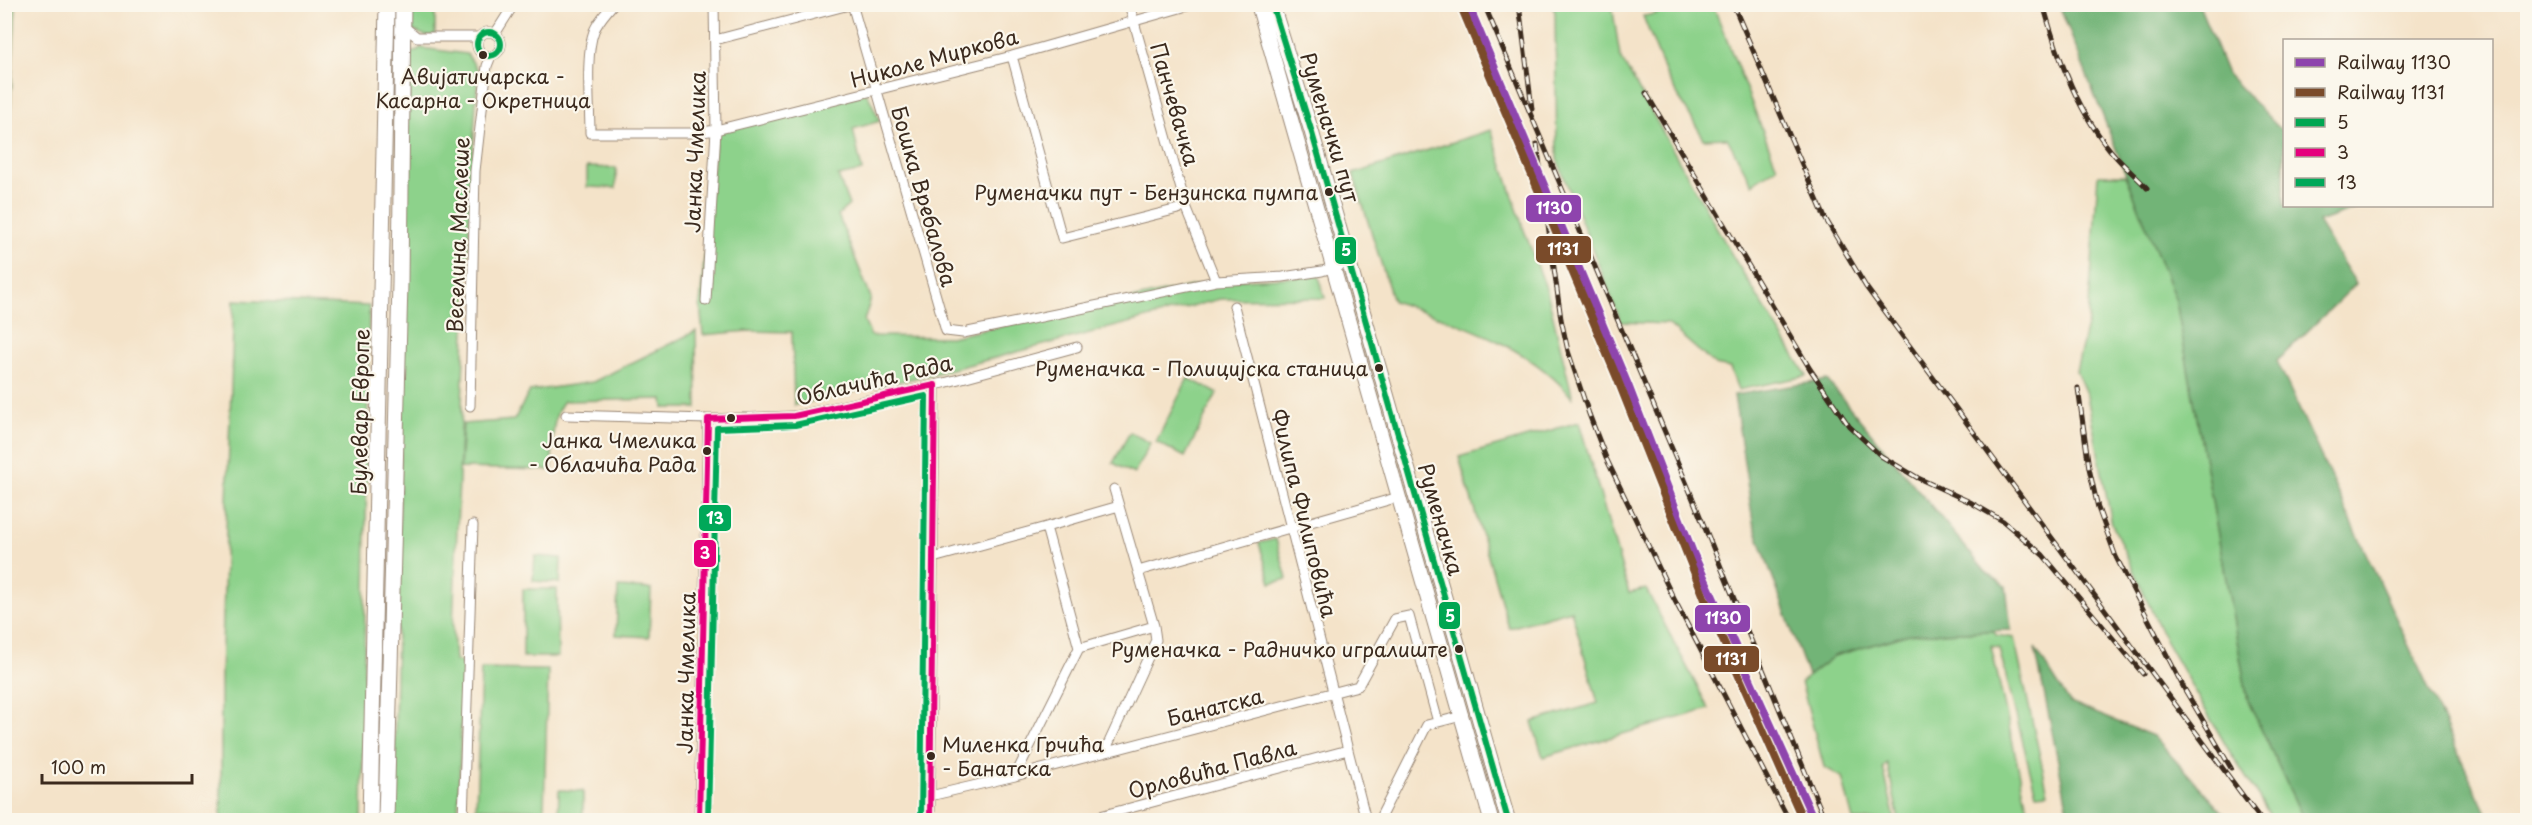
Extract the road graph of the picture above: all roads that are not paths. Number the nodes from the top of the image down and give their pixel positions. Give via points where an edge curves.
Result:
1 (387, 4) edge
2 (403, 4) edge
3 (514, 4) edge
4 (613, 4) edge
5 (714, 4) edge
6 (1130, 4) edge
7 (1194, 4) edge
8 (1258, 4) edge
9 (1272, 4) edge
10 (852, 5) edge
11 (1135, 22) junction
12 (402, 25) junction
13 (495, 34) junction
14 (417, 37) junction
15 (476, 40) junction
16 (715, 40) junction
17 (402, 54) junction
18 (1012, 56) junction
19 (488, 59) junction
20 (876, 91) junction
21 (716, 130) junction
22 (1186, 207) junction
23 (1348, 263) junction
24 (1332, 268) junction
25 (1216, 280) junction
26 (706, 301) dead end
27 (1234, 306) dead end
28 (943, 327) joint
29 (1077, 347) dead end
30 (935, 385) junction
31 (470, 405) dead end
32 (566, 415) dead end
33 (708, 419) junction
34 (1114, 489) dead end
35 (1399, 498) junction
36 (1119, 506) junction
37 (473, 525) dead end
38 (1046, 527) junction
39 (1290, 528) junction
40 (933, 558) junction
41 (1138, 572) junction
42 (1154, 626) junction
43 (1079, 648) junction
44 (1333, 694) junction
45 (1462, 716) junction
46 (1438, 722) junction
47 (1348, 750) junction
48 (1105, 752) junction
49 (1015, 776) junction
50 (930, 796) junction
51 (370, 820) edge
52 (386, 820) edge
53 (463, 820) edge
54 (699, 820) edge
55 (930, 820) edge
56 (1084, 820) edge
57 (1366, 820) edge
58 (1379, 820) edge
59 (1491, 820) edge
60 (1508, 820) edge

1 - 51 main road, Булевар Европе
2 - 12 main road, Булевар Европе
3 - 13 street
4 - 21 street, Николе Миркова via 593,33 590,133
5 - 16 street, Јанка Чмелика
6 - 11 street, Панчевачка
7 - 11 street, Николе Миркова
8 - 24 main road, Руменачки пут
9 - 23 main road, Руменачки пут
10 - 16 street
10 - 20 street, Бошка Вребалова
11 - 18 street, Николе Миркова
11 - 22 street, Панчевачка
12 - 14 street
12 - 17 main road, Булевар Европе
13 - 15 street via 486,33
13 - 19 street via 501,45
14 - 15 street
14 - 17 street
15 - 19 street via 479,51
16 - 21 street, Јанка Чмелика
17 - 52 main road, Булевар Европе
18 - 20 street, Николе Миркова
18 - 22 street via 1062,238
19 - 31 street, Веселина Маслеше via 475,180
20 - 21 street, Николе Миркова
20 - 28 street, Бошка Вребалова
21 - 26 street, Јанка Чмелика
22 - 25 street, Панчевачка
23 - 24 street, Облачића Рада
23 - 60 main road, Руменачка
24 - 25 street, Облачића Рада via 1283,278
24 - 35 main road, Руменачка
25 - 28 street, Облачића Рада via 963,333 951,333
27 - 39 street, Филипа Филиповића
29 - 30 street, Облачића Рада
30 - 33 street, Облачића Рада via 794,416
30 - 40 street
32 - 33 street, Облачића Рада
33 - 54 street, Јанка Чмелика
34 - 36 street
35 - 39 street
35 - 45 main road, Руменачка
36 - 38 street
36 - 41 street
37 - 53 street
38 - 40 street
38 - 43 street
39 - 41 street
39 - 44 street, Филипа Филиповића
40 - 50 street
41 - 42 street
42 - 43 street
42 - 48 street via 1156,640
43 - 49 street
44 - 46 street via 1358,686 1395,620 1409,616
44 - 47 street, Филипа Филиповића
44 - 48 street, Банатска
45 - 46 street
45 - 59 main road, Руменачка
46 - 58 street via 1427,725
47 - 56 street, Орловића Павла
47 - 57 street, Филипа Филиповића
48 - 49 street, Банатска
49 - 50 street, Банатска
50 - 55 street

